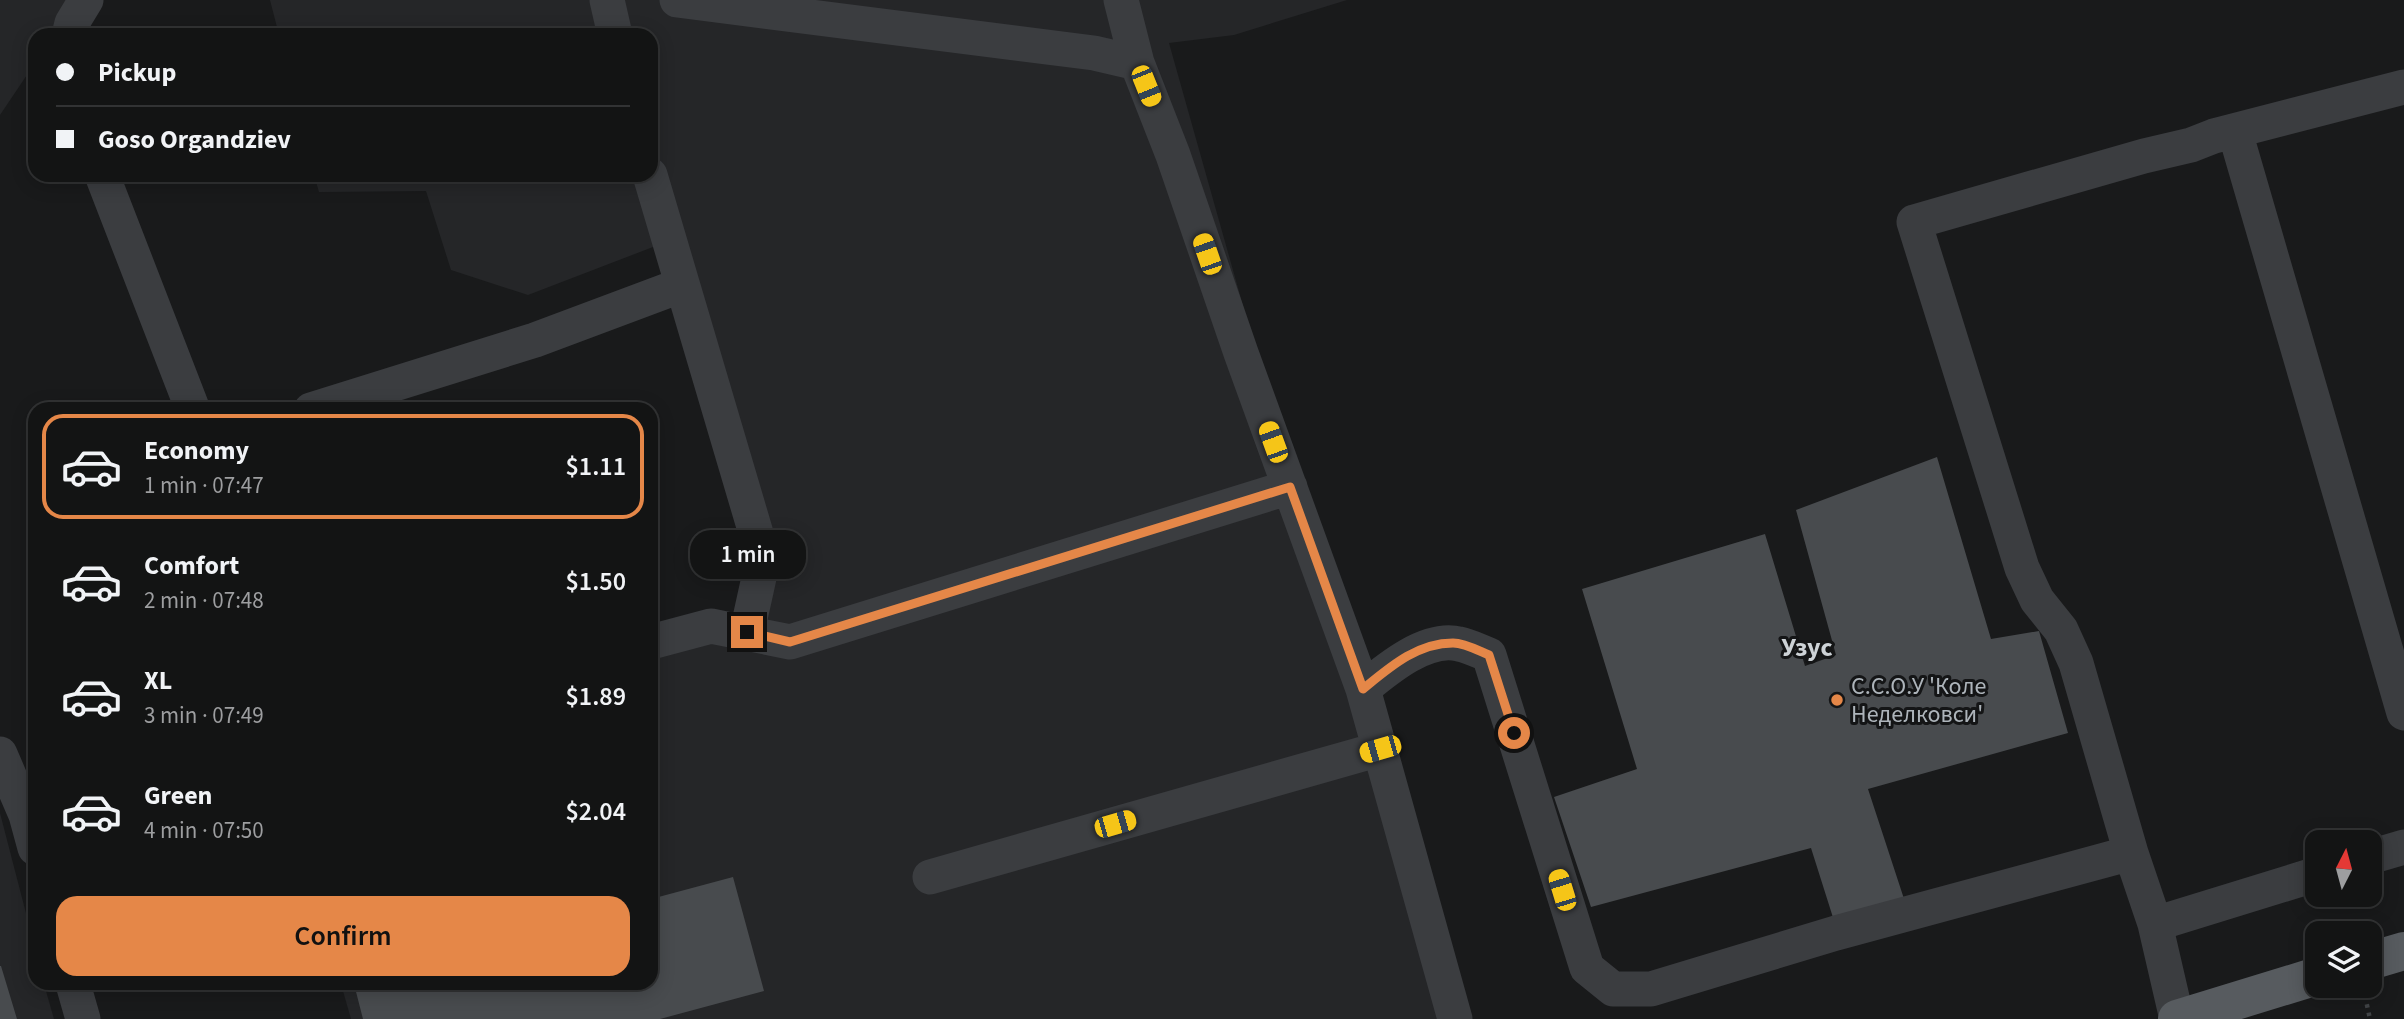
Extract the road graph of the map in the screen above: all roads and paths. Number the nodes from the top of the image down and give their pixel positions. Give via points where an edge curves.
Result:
1 (86, 0) edge
2 (607, 0) edge
3 (677, 0) edge
4 (1121, 0) edge
5 (71, 28) edge
6 (613, 28) edge
7 (1136, 63) junction
8 (2404, 87) edge
9 (2235, 132) junction
10 (105, 182) edge
11 (652, 182) edge
12 (682, 285) junction
13 (190, 402) edge
14 (337, 402) edge
15 (1290, 487) junction
16 (747, 632) junction
17 (658, 640) edge
18 (1363, 689) junction
19 (2404, 713) edge
20 (1380, 749) junction
21 (0, 754) edge
22 (28, 809) edge
23 (2404, 847) edge
24 (2131, 853) junction
25 (2382, 854) edge
26 (930, 877) dead end
27 (2305, 878) edge
28 (2155, 924) junction
29 (2404, 951) edge
30 (2382, 957) edge
31 (2305, 980) edge
32 (75, 990) edge
33 (2365, 998) edge
34 (83, 1019) edge
35 (1455, 1019) edge
36 (2177, 1019) edge
37 (2370, 1019) edge

1 - 5 street
2 - 6 street
3 - 7 street via 1094,53
4 - 7 street
7 - 15 street
8 - 9 street
9 - 19 street
9 - 24 street via 1914,222 2022,568 2076,663
10 - 13 street
11 - 12 street
12 - 14 street via 535,340
12 - 16 street via 760,547 762,564
15 - 16 street via 790,642
15 - 18 street
16 - 17 street via 711,626
18 - 20 street
18 - 24 street via 1397,661 1427,647 1456,643 1489,655 1587,968 1613,989 1651,989
20 - 26 street
20 - 35 street
21 - 22 street
23 - 25 street
24 - 28 street
27 - 28 street
28 - 36 street
29 - 30 main road
31 - 36 main road
32 - 34 street
33 - 37 path

